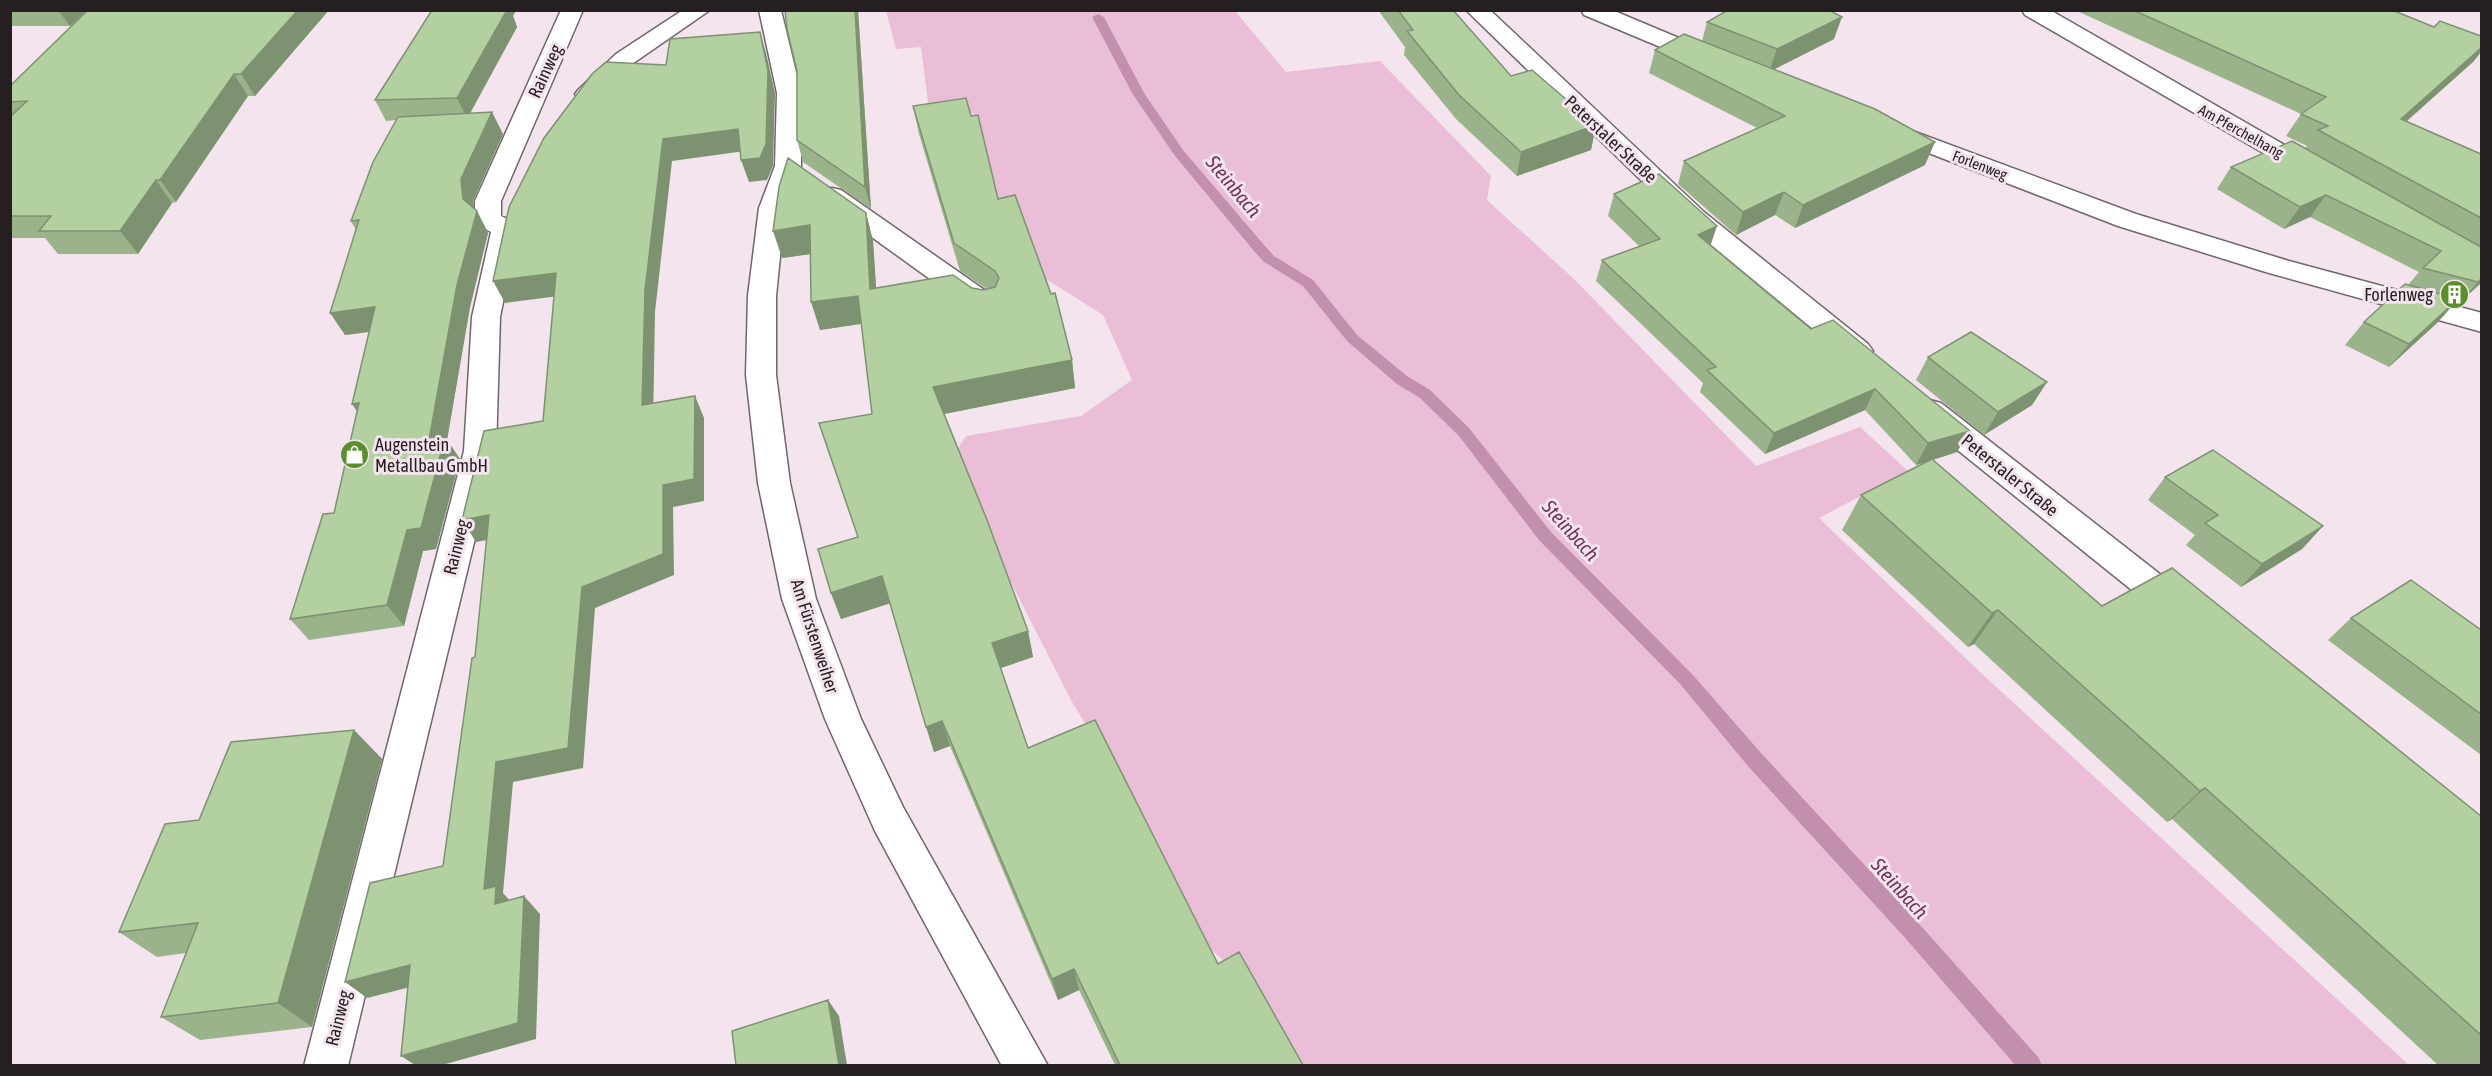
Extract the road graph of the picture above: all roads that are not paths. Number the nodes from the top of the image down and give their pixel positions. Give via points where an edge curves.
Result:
1 (572, 10) edge
2 (699, 10) edge
3 (770, 10) edge
4 (1477, 10) edge
5 (1592, 10) edge
6 (2033, 10) edge
7 (1727, 67) edge
8 (571, 116) edge
9 (1872, 122) edge
10 (788, 166) junction
11 (2331, 182) edge
12 (988, 307) edge
13 (2481, 323) edge
14 (1876, 366) edge
15 (1912, 395) edge
16 (2199, 625) edge
17 (326, 1065) edge
18 (1026, 1065) edge

1 - 17 street, Rainweg via 488,201 488,220 509,219 486,317 480,451
2 - 8 street via 611,69
3 - 10 street, Am Fürstenweiher via 789,93
4 - 14 street, Peterstaler Straße via 1695,218
5 - 7 street
6 - 11 street, Am Pferchelhang
9 - 13 street, Forlenweg via 2127,220
10 - 12 street
10 - 18 street, Am Fürstenweiher via 772,208 762,296 761,375 774,483 799,598 843,719 889,819
15 - 16 street, Peterstaler Straße

